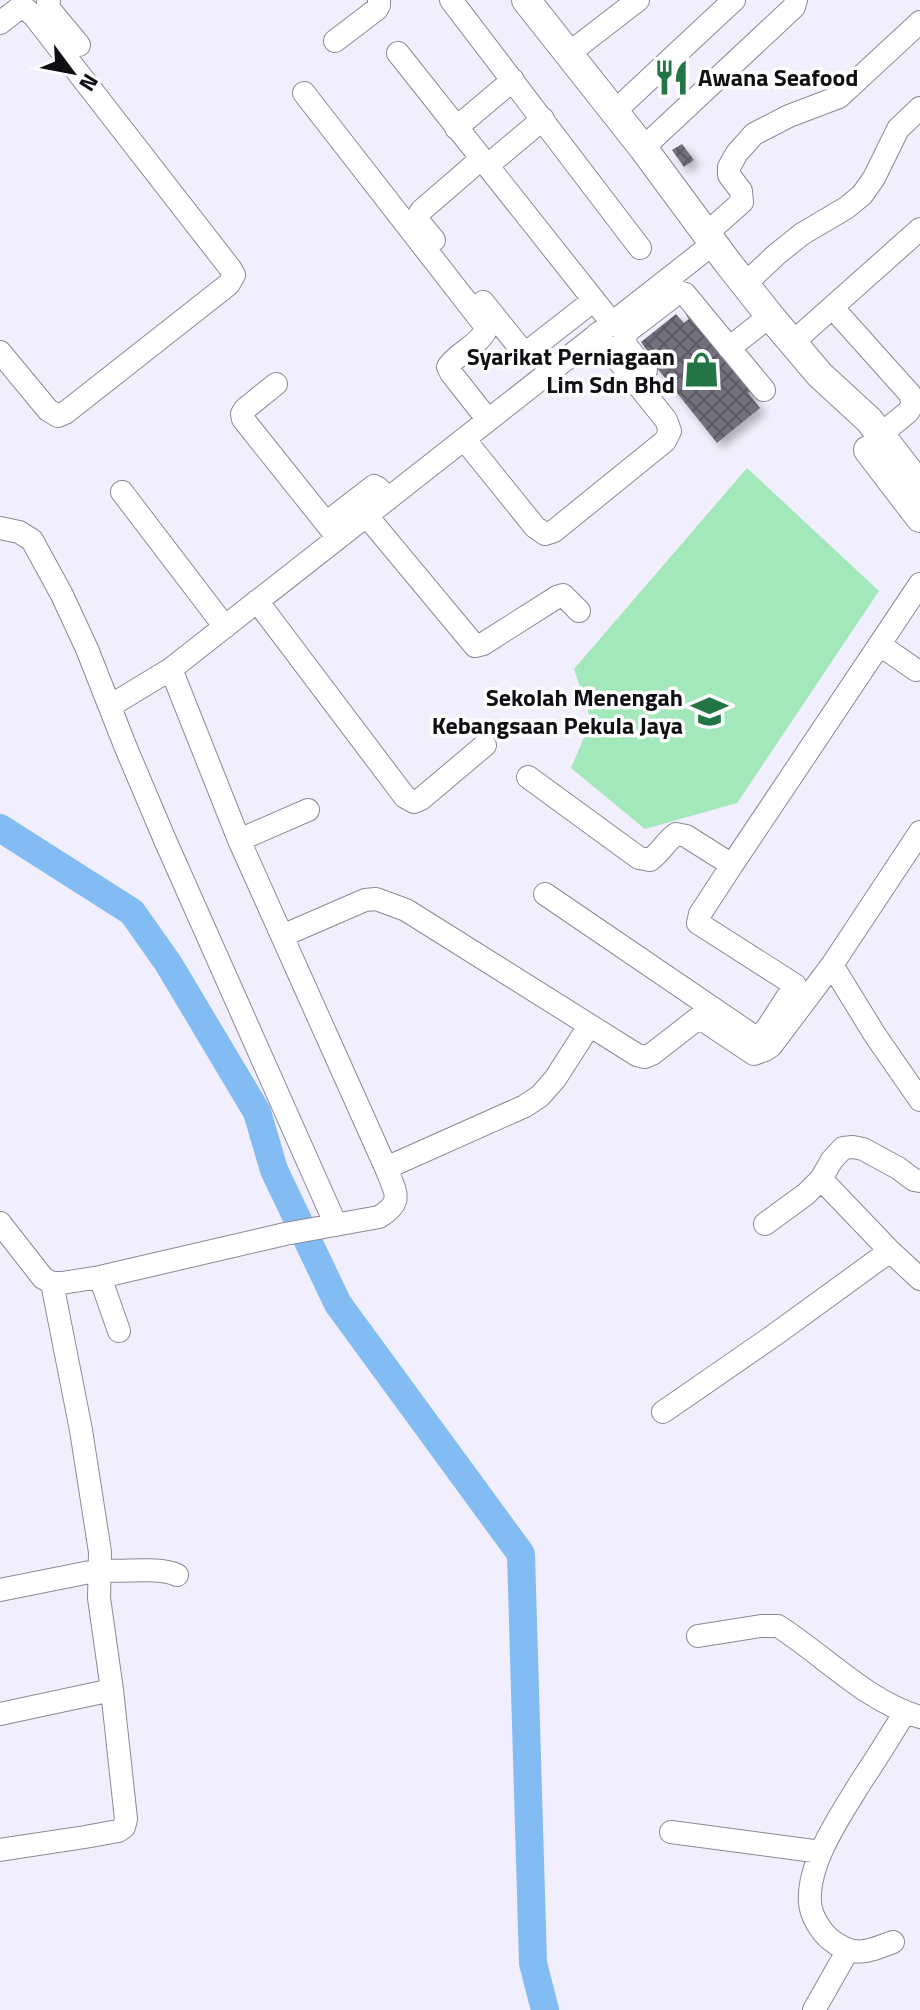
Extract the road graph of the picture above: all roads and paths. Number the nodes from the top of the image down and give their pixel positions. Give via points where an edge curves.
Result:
1 (49, 0) edge
2 (379, 0) edge
3 (451, 0) edge
4 (526, 0) edge
5 (638, 0) edge
6 (734, 0) edge
7 (796, 0) edge
8 (1, 19) edge
9 (920, 22) edge
10 (335, 41) dead end
11 (79, 45) dead end
12 (398, 53) dead end
13 (568, 54) junction
14 (513, 80) junction
15 (304, 93) dead end
16 (920, 108) edge
17 (614, 112) junction
18 (543, 119) junction
19 (456, 128) junction
20 (643, 148) junction
21 (484, 162) junction
22 (920, 229) edge
23 (710, 238) junction
24 (640, 248) dead end
25 (745, 284) junction
26 (594, 300) junction
27 (833, 308) junction
28 (770, 316) junction
29 (605, 329) junction
30 (792, 343) junction
31 (729, 348) junction
32 (0, 352) edge
33 (820, 375) junction
34 (276, 384) dead end
35 (764, 390) dead end
36 (674, 406) dead end
37 (488, 420) junction
38 (880, 435) junction
39 (464, 439) junction
40 (916, 473) edge
41 (122, 492) dead end
42 (388, 499) junction
43 (366, 515) junction
44 (920, 518) edge
45 (0, 528) edge
46 (332, 530) junction
47 (920, 584) edge
48 (257, 601) junction
49 (914, 608) edge
50 (579, 611) dead end
51 (225, 627) junction
52 (880, 645) junction
53 (171, 669) junction
54 (916, 670) dead end
55 (110, 706) junction
56 (485, 745) dead end
57 (528, 777) dead end
58 (308, 810) dead end
59 (920, 832) edge
60 (239, 840) junction
61 (732, 865) junction
62 (545, 894) dead end
63 (282, 936) junction
64 (832, 965) junction
65 (589, 1026) junction
66 (920, 1100) edge
67 (386, 1168) junction
68 (821, 1179) junction
69 (920, 1181) edge
70 (0, 1223) edge
71 (765, 1224) dead end
72 (326, 1226) junction
73 (890, 1251) junction
74 (100, 1277) junction
75 (920, 1279) edge
76 (52, 1283) junction
77 (119, 1331) dead end
78 (663, 1412) dead end
79 (100, 1570) junction
80 (177, 1575) dead end
81 (0, 1590) edge
82 (698, 1636) dead end
83 (112, 1690) junction
84 (0, 1714) edge
85 (912, 1715) edge
86 (671, 1832) dead end
87 (0, 1850) edge
88 (821, 1852) junction
89 (893, 1942) dead end
90 (848, 1950) junction
91 (814, 2010) edge

1 - 11 street via 50,10
2 - 10 street via 377,9
3 - 14 street
4 - 13 main road
5 - 13 street
6 - 17 street
7 - 20 street
8 - 32 street via 18,9 34,16 234,275 58,416
9 - 23 street via 839,97 754,134 729,167 742,202
12 - 19 street
13 - 17 main road
14 - 18 street
14 - 19 street
15 - 37 street via 483,323 483,336 448,367
16 - 25 street via 898,129 862,195 802,234
17 - 20 main road
18 - 21 street
18 - 24 street
19 - 21 street
20 - 23 main road
21 - 26 street
21 - 26 street via 422,210 419,222 525,351
22 - 27 street
23 - 25 main road
23 - 29 street
25 - 28 main road
26 - 29 street
27 - 30 street
27 - 38 street via 910,394 913,404 908,412
28 - 30 main road
28 - 31 street
29 - 37 street
29 - 39 street via 670,431 665,441 554,531 545,534 535,527
30 - 33 main road
31 - 35 street
31 - 36 street via 679,292 628,331 628,348
33 - 38 main road
33 - 44 main road via 854,432
34 - 46 street via 245,409 243,419
37 - 39 street
38 - 40 main road
39 - 42 street
41 - 51 street
42 - 43 street
42 - 46 street via 374,486
43 - 46 street
43 - 50 street via 475,646 557,597 563,595
45 - 55 street via 19,532 40,551
46 - 48 street
47 - 49 street
48 - 51 street
48 - 56 street via 405,797 421,799
49 - 52 street
51 - 53 street
52 - 54 street
52 - 61 street
53 - 55 street
53 - 60 street
55 - 72 street
57 - 61 street via 639,858 650,860 676,834
58 - 60 street
59 - 64 street
60 - 63 street
61 - 62 street via 698,923 795,985 760,1035 752,1035
63 - 65 street via 376,899 406,910
63 - 67 street
64 - 65 street via 771,1046 754,1054 703,1020 697,1019 645,1057
64 - 66 street
65 - 67 street via 540,1096
67 - 72 street via 396,1196 394,1206 379,1217
68 - 69 street via 843,1148 853,1147
68 - 71 street
68 - 73 street
70 - 76 street
72 - 74 street
73 - 75 street
73 - 78 street
74 - 76 street
74 - 77 street
76 - 79 street via 81,1430
79 - 80 street
79 - 81 street
79 - 83 street
82 - 85 street via 778,1626 874,1696
83 - 84 street
83 - 87 street via 124,1827
85 - 88 street
86 - 88 street
88 - 90 street via 810,1905 826,1936
89 - 90 street via 858,1953
90 - 91 street

